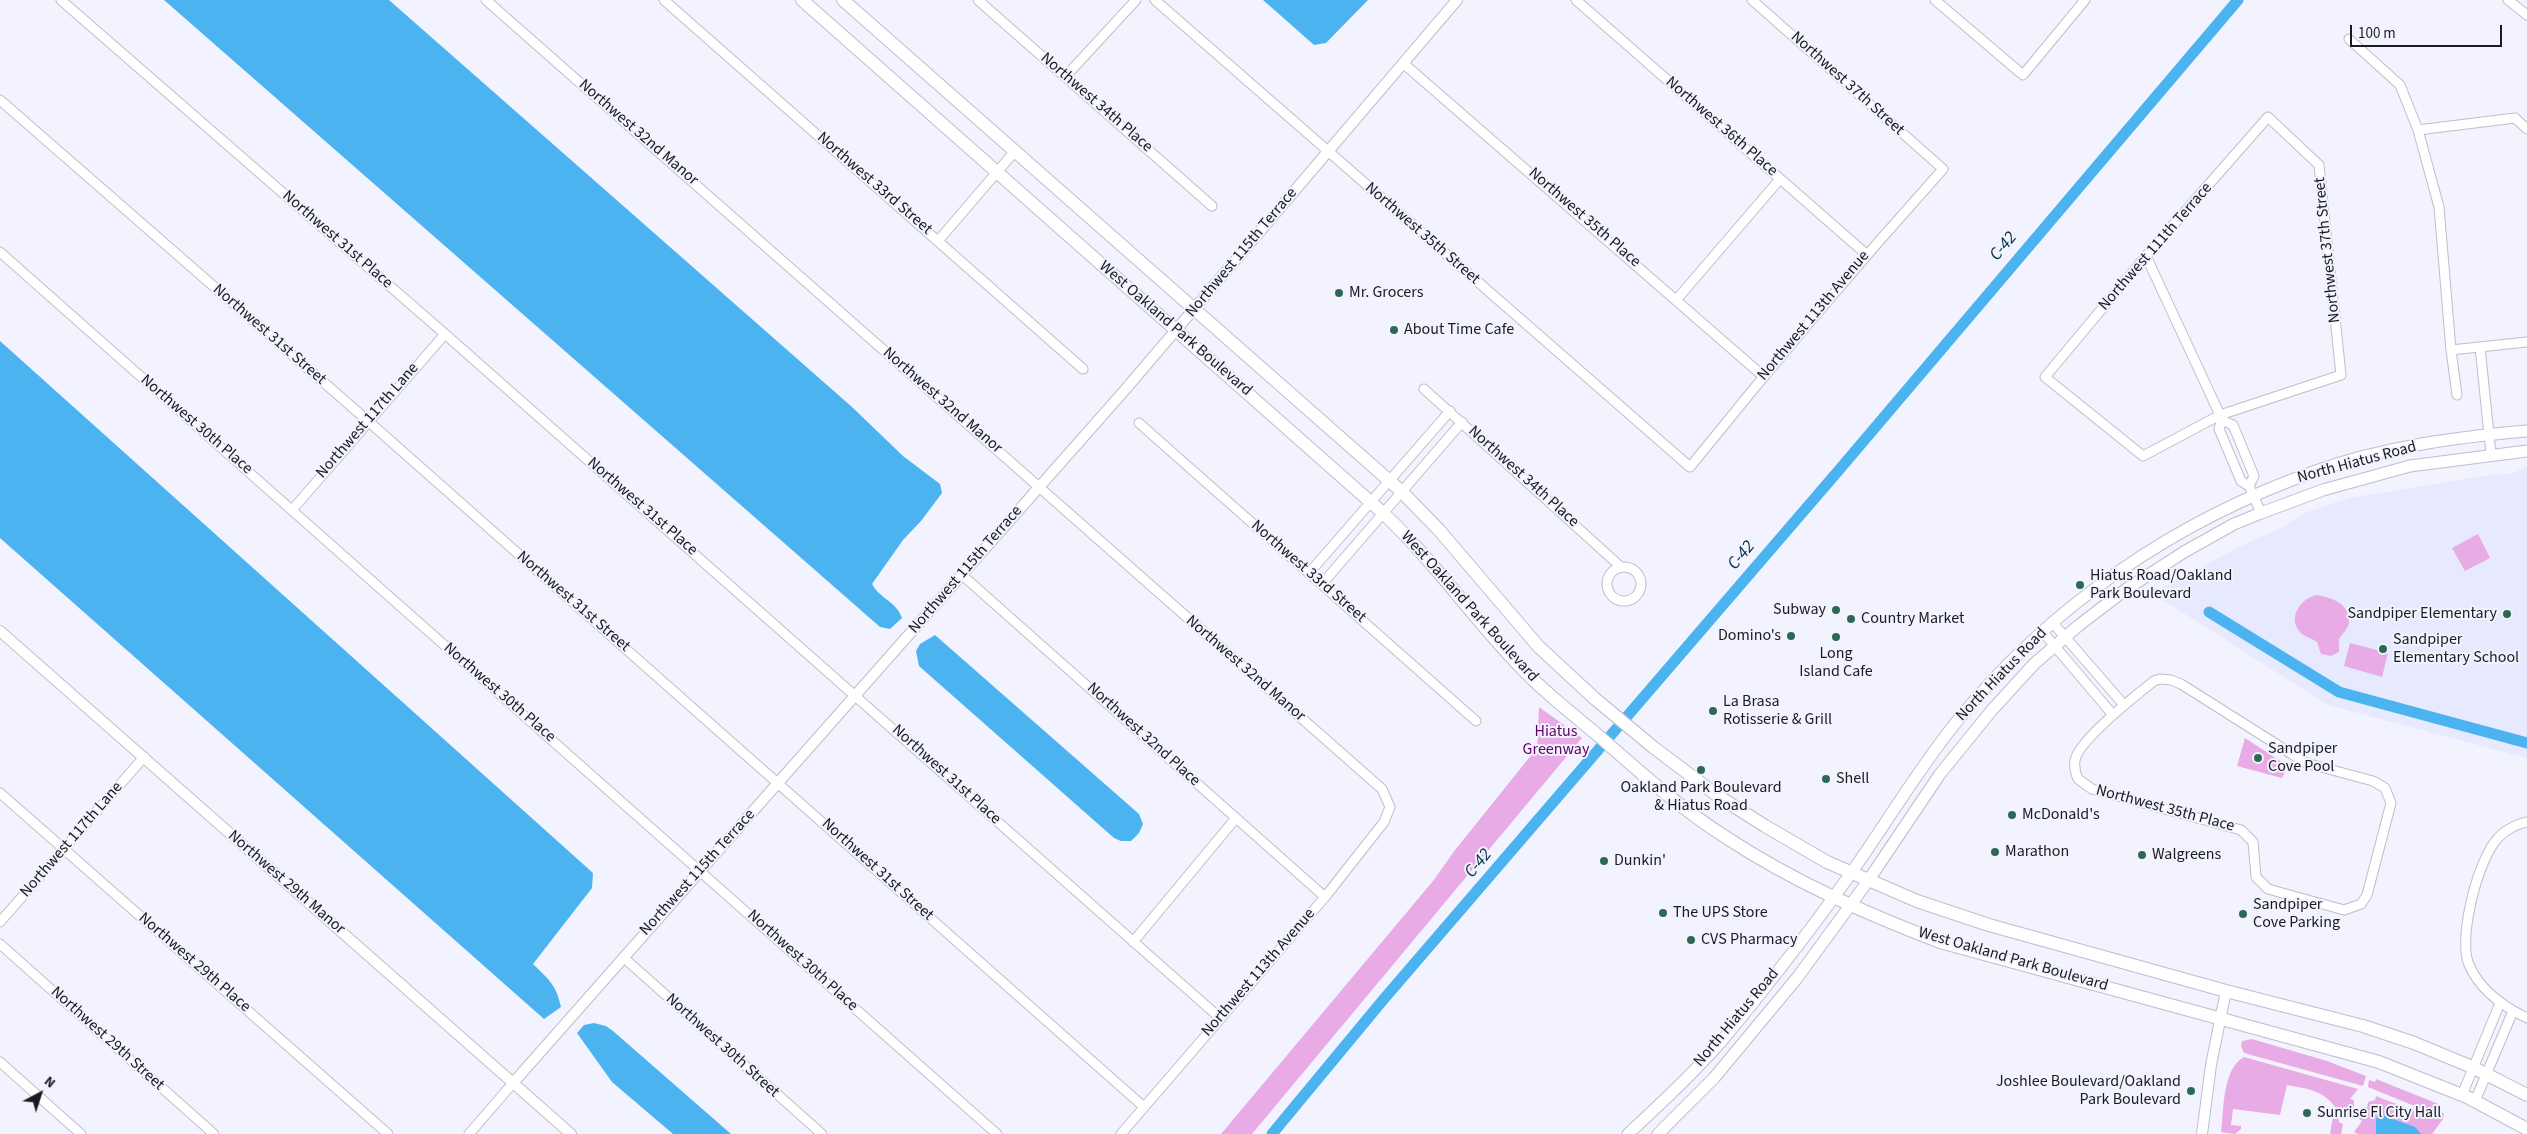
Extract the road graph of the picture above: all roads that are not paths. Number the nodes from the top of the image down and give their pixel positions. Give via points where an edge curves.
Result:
1 (60, 0) edge
2 (486, 0) edge
3 (664, 0) edge
4 (802, 0) edge
5 (844, 0) edge
6 (978, 0) edge
7 (1136, 0) edge
8 (1155, 0) edge
9 (1457, 0) edge
10 (1576, 0) edge
11 (1752, 0) edge
12 (1935, 0) edge
13 (2085, 0) edge
14 (2508, 0) edge
15 (2527, 15) edge
16 (2349, 39) dead end
17 (1403, 62) junction
18 (1066, 76) junction
19 (0, 100) edge
20 (2268, 117) joint
21 (2527, 129) edge
22 (2418, 130) junction
23 (1015, 151) junction
24 (1327, 152) junction
25 (1943, 169) joint
26 (996, 172) junction
27 (1780, 179) junction
28 (1212, 206) dead end
29 (938, 240) junction
30 (0, 252) edge
31 (1866, 254) junction
32 (2146, 256) junction
33 (1677, 299) junction
34 (1194, 309) junction
35 (1177, 330) junction
36 (444, 334) junction
37 (2527, 342) edge
38 (2480, 347) junction
39 (2451, 350) junction
40 (1083, 370) dead end
41 (1763, 376) junction
42 (1424, 388) dead end
43 (2457, 394) dead end
44 (1450, 411) junction
45 (2221, 417) junction
46 (368, 421) junction
47 (1462, 422) junction
48 (1139, 423) dead end
49 (2527, 431) edge
50 (2487, 434) junction
51 (2527, 451) edge
52 (2491, 454) junction
53 (1690, 467) joint
54 (1389, 480) junction
55 (1040, 487) junction
56 (1401, 491) junction
57 (2252, 491) junction
58 (1370, 502) junction
59 (292, 510) junction
60 (1383, 513) junction
61 (2261, 513) junction
62 (1621, 566) junction
63 (1309, 573) junction
64 (961, 574) junction
65 (1322, 584) junction
66 (2052, 622) junction
67 (0, 631) edge
68 (2042, 631) junction
69 (2065, 637) junction
70 (2054, 646) junction
71 (856, 695) junction
72 (2124, 705) junction
73 (2113, 715) junction
74 (1476, 721) dead end
75 (144, 757) junction
76 (778, 783) junction
77 (0, 793) edge
78 (1390, 806) joint
79 (1236, 818) junction
80 (2527, 822) edge
81 (64, 849) junction
82 (700, 870) junction
83 (1851, 874) junction
84 (1868, 882) junction
85 (1325, 897) junction
86 (1834, 898) junction
87 (1850, 906) junction
88 (0, 922) edge
89 (1133, 942) junction
90 (0, 944) edge
91 (623, 958) junction
92 (2226, 991) junction
93 (2500, 1003) junction
94 (2513, 1011) junction
95 (1220, 1018) junction
96 (2220, 1018) junction
97 (2527, 1018) edge
98 (0, 1062) edge
99 (2472, 1067) junction
100 (2485, 1074) junction
101 (513, 1083) junction
102 (2462, 1095) junction
103 (2527, 1095) edge
104 (2475, 1101) junction
105 (1144, 1107) junction
106 (2527, 1129) edge
107 (82, 1134) edge
108 (214, 1134) edge
109 (388, 1134) edge
110 (469, 1134) edge
111 (571, 1134) edge
112 (822, 1134) edge
113 (997, 1134) edge
114 (1121, 1134) edge
115 (1628, 1134) edge
116 (1658, 1134) edge
117 (2202, 1134) edge

1 - 36 street, Northwest 31st Place
2 - 55 street, Northwest 32nd Manor
3 - 29 street, Northwest 33rd Street
4 - 26 main road, West Oakland Park Boulevard
5 - 23 main road, West Oakland Park Boulevard
6 - 18 street, Northwest 34th Place
7 - 18 street
8 - 24 street, Northwest 35th Street
9 - 17 street, Northwest 115th Terrace
10 - 27 street, Northwest 36th Place
11 - 25 street, Northwest 37th Street
12 - 13 street via 2023,75
14 - 15 street
16 - 22 street via 2400,85
17 - 24 street, Northwest 115th Terrace
17 - 33 street, Northwest 35th Place
18 - 28 street, Northwest 34th Place
19 - 46 street, Northwest 31st Street
20 - 32 street, Northwest 111th Terrace
20 - 45 street, Northwest 37th Street via 2319,165 2341,375
21 - 22 street via 2515,118
22 - 39 street via 2439,207
23 - 26 street
23 - 34 main road, West Oakland Park Boulevard
24 - 34 street, Northwest 115th Terrace
24 - 53 street, Northwest 35th Street
25 - 31 street, Northwest 113th Avenue
26 - 29 street
26 - 35 main road, West Oakland Park Boulevard
27 - 31 street, Northwest 36th Place
27 - 33 street
29 - 40 street, Northwest 33rd Street
30 - 59 street, Northwest 30th Place
31 - 41 street, Northwest 113th Avenue
32 - 45 street
32 - 45 street, Northwest 111th Terrace via 2045,377 2143,456
33 - 41 street, Northwest 35th Place
34 - 35 street, Northwest 115th Terrace
34 - 54 main road, West Oakland Park Boulevard
35 - 55 street, Northwest 115th Terrace
35 - 58 main road, West Oakland Park Boulevard
36 - 46 street, Northwest 117th Lane
36 - 71 street, Northwest 31st Place
37 - 38 street
38 - 39 street
38 - 50 street
39 - 43 street
41 - 53 street, Northwest 113th Avenue
42 - 44 street, Northwest 34th Place
44 - 47 street, Northwest 34th Place
44 - 54 street
45 - 57 street via 2219,429 2241,481
45 - 57 street via 2233,425 2254,476
46 - 59 street, Northwest 117th Lane
46 - 76 street, Northwest 31st Street
47 - 56 street
47 - 62 street, Northwest 34th Place
48 - 63 street, Northwest 33rd Street
49 - 50 main road, North Hiatus Road
50 - 52 street
50 - 57 main road, North Hiatus Road via 2405,447
51 - 52 main road, North Hiatus Road
52 - 61 main road, North Hiatus Road via 2410,466 2323,490
54 - 56 main road, West Oakland Park Boulevard
54 - 58 street
55 - 64 street, Northwest 115th Terrace
55 - 78 street, Northwest 32nd Manor via 1382,789
56 - 60 street
56 - 83 main road, West Oakland Park Boulevard via 1439,530 1538,646 1594,698 1735,808
57 - 61 street
57 - 66 main road, North Hiatus Road via 2108,578
58 - 60 main road, West Oakland Park Boulevard
58 - 63 street
59 - 82 street, Northwest 30th Place
60 - 65 street
60 - 86 main road, West Oakland Park Boulevard via 1426,556 1513,659 1577,718 1672,799 1727,838 1778,870
61 - 69 main road, North Hiatus Road via 2184,552 2125,590
62 - 62 street via 1636,570 1641,579 1638,594 1629,601 1618,600 1607,588 1611,572
63 - 65 street, Northwest 33rd Street
64 - 71 street, Northwest 115th Terrace
64 - 79 street, Northwest 32nd Place
65 - 74 street, Northwest 33rd Street
66 - 68 main road, North Hiatus Road
66 - 69 street
67 - 75 street, Northwest 29th Manor
68 - 70 street
68 - 83 main road, North Hiatus Road via 1994,678 1932,753
69 - 70 main road, North Hiatus Road
69 - 72 street
70 - 73 street
70 - 84 main road, North Hiatus Road via 2007,692 1940,774
71 - 76 street, Northwest 115th Terrace
71 - 89 street, Northwest 31st Place
72 - 73 street
72 - 73 street, Northwest 35th Place via 2154,681 2167,679 2181,684 2306,763 2382,786 2391,803 2366,897 2358,906 2344,910 2265,888 2256,877 2255,846 2241,830 2092,789 2078,780 2074,769 2076,757
75 - 81 street, Northwest 117th Lane
75 - 101 street, Northwest 29th Manor
76 - 82 street, Northwest 115th Terrace
76 - 105 street, Northwest 31st Street
77 - 81 street, Northwest 29th Place
78 - 85 street, Northwest 113th Avenue via 1384,822
79 - 85 street, Northwest 32nd Place
79 - 89 street
80 - 93 street via 2517,824 2498,838 2487,855 2476,885 2465,942 2468,961 2476,979
81 - 88 street, Northwest 117th Lane
81 - 109 street, Northwest 29th Place
82 - 91 street, Northwest 115th Terrace
82 - 113 street, Northwest 30th Place
83 - 84 main road, West Oakland Park Boulevard
83 - 86 main road, North Hiatus Road
84 - 87 main road, North Hiatus Road
84 - 92 main road, West Oakland Park Boulevard via 1989,926
85 - 95 street, Northwest 113th Avenue
86 - 87 main road, West Oakland Park Boulevard
86 - 115 main road, North Hiatus Road via 1724,1037 1683,1082
87 - 96 main road, West Oakland Park Boulevard via 1940,942
87 - 116 main road, North Hiatus Road via 1797,978 1720,1070
89 - 95 street, Northwest 31st Place
90 - 108 street, Northwest 29th Street
91 - 101 street, Northwest 115th Terrace
91 - 112 street, Northwest 30th Street
92 - 96 street
92 - 99 main road, West Oakland Park Boulevard via 2363,1026
93 - 94 street
93 - 99 street
94 - 97 street
94 - 100 street
95 - 105 street, Northwest 113th Avenue
96 - 102 main road, West Oakland Park Boulevard via 2379,1062
96 - 117 street
98 - 107 street
99 - 100 main road, West Oakland Park Boulevard
99 - 102 street
100 - 103 main road, West Oakland Park Boulevard
100 - 104 street
101 - 110 street, Northwest 115th Terrace
101 - 111 street, Northwest 29th Manor
102 - 104 main road, West Oakland Park Boulevard
104 - 106 main road, West Oakland Park Boulevard
105 - 114 street, Northwest 113th Avenue

